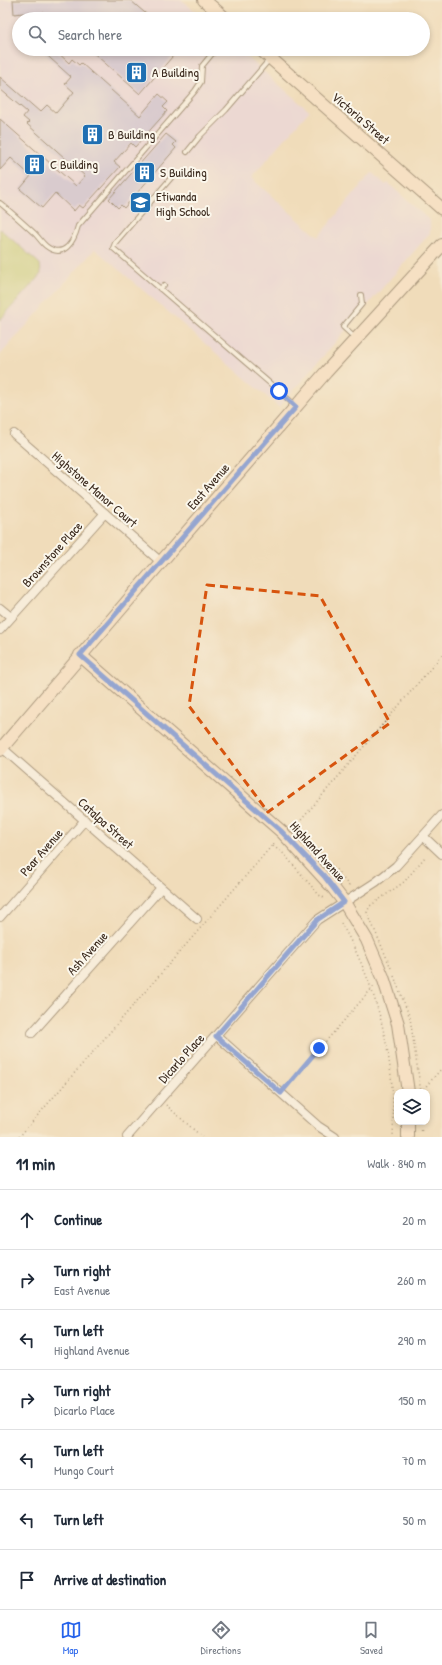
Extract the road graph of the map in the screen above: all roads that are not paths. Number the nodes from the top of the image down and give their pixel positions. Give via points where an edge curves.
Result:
1 (204, 0) edge
2 (218, 12) edge
3 (210, 56) edge
4 (269, 56) edge
5 (271, 58) junction
6 (187, 152) dead end
7 (171, 178) dead end
8 (0, 203) edge
9 (442, 209) edge
10 (442, 245) edge
11 (164, 285) dead end
12 (160, 289) junction
13 (361, 296) dead end
14 (339, 324) dead end
15 (343, 327) junction
16 (357, 339) junction
17 (296, 407) junction
18 (14, 434) dead end
19 (105, 513) junction
20 (161, 562) junction
21 (0, 608) edge
22 (11, 617) junction
23 (0, 630) edge
24 (80, 655) junction
25 (1, 748) edge
26 (442, 815) edge
27 (85, 820) junction
28 (423, 836) junction
29 (442, 854) edge
30 (161, 888) junction
31 (344, 902) junction
32 (0, 917) edge
33 (197, 919) dead end
34 (32, 1033) dead end
35 (216, 1036) junction
36 (408, 1089) edge
37 (408, 1125) edge
38 (127, 1137) edge
39 (335, 1137) edge
40 (408, 1137) edge

1 - 2 street
3 - 8 lane via 202,66 201,82 195,91 78,226 68,248 57,250 46,246
4 - 5 street, Victoria Street
5 - 6 lane
5 - 9 street, Victoria Street
7 - 12 lane via 115,243 114,248
10 - 16 street, East Avenue
11 - 12 lane
12 - 17 lane
13 - 15 lane via 362,304
14 - 15 lane
15 - 16 lane
16 - 17 street, East Avenue
17 - 20 street, East Avenue
18 - 19 street, Highstone Manor Court
19 - 20 street, Highstone Manor Court
19 - 22 street, Brownstone Place
20 - 24 street, East Avenue
21 - 22 street
22 - 23 street, Brownstone Place
24 - 25 street, East Avenue
24 - 31 street, Highland Avenue via 282,832 324,876
25 - 27 street, Catalpa Street
26 - 28 street, Dicarlo Place
27 - 30 street, Catalpa Street
27 - 32 street, Pear Avenue
28 - 29 street
28 - 31 street, Dicarlo Place via 396,866
30 - 33 street, Catalpa Street
30 - 34 street, Ash Avenue
31 - 35 street, Dicarlo Place via 317,920
31 - 36 street, Highland Avenue via 367,940 392,1003 402,1043
35 - 38 street, Dicarlo Place
35 - 39 street via 318,1126
37 - 40 street

